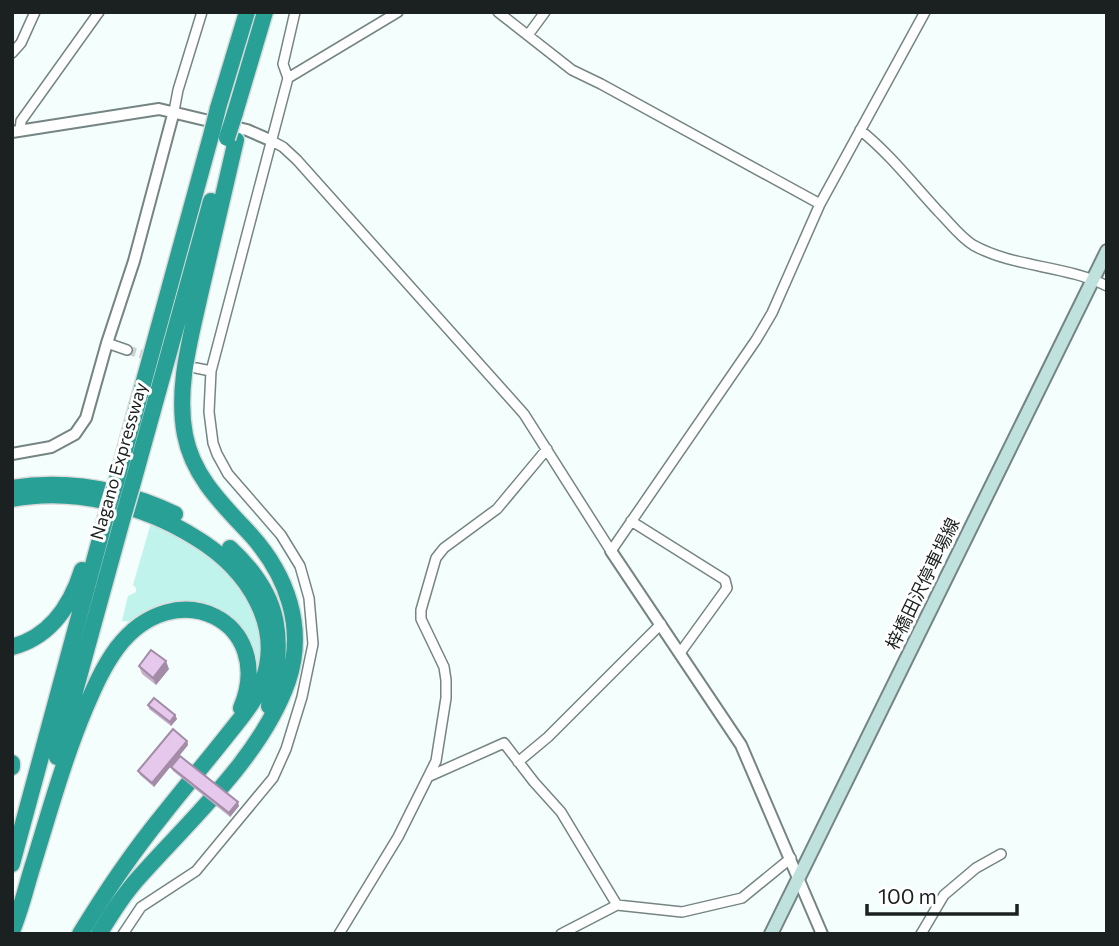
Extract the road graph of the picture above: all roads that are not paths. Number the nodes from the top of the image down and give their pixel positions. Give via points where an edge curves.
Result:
1 (35, 12) edge
2 (99, 12) edge
3 (192, 12) edge
4 (202, 12) edge
5 (247, 12) edge
6 (265, 12) edge
7 (295, 12) edge
8 (398, 12) edge
9 (498, 12) edge
10 (545, 12) edge
11 (925, 12) edge
12 (197, 25) junction
13 (528, 35) junction
14 (12, 53) edge
15 (288, 78) junction
16 (174, 111) junction
17 (860, 130) junction
18 (16, 132) edge
19 (232, 139) junction
20 (270, 140) junction
21 (820, 204) junction
22 (1107, 251) edge
23 (1093, 279) junction
24 (1107, 286) edge
25 (107, 344) junction
26 (127, 350) tunnel mouth
27 (195, 368) tunnel mouth
28 (211, 371) junction
29 (547, 449) junction
30 (12, 454) edge
31 (118, 483) junction
32 (12, 488) edge
33 (12, 499) edge
34 (110, 514) junction
35 (631, 521) junction
36 (611, 551) junction
37 (660, 624) junction
38 (12, 647) edge
39 (680, 653) junction
40 (223, 741) junction
41 (254, 744) junction
42 (518, 762) junction
43 (430, 776) junction
44 (1001, 854) dead end
45 (791, 858) junction
46 (12, 864) edge
47 (798, 878) junction
48 (617, 905) junction
49 (12, 920) edge
50 (12, 931) edge
51 (78, 934) edge
52 (99, 934) edge
53 (123, 934) edge
54 (339, 934) edge
55 (561, 934) edge
56 (771, 934) edge
57 (822, 934) edge
58 (921, 934) edge

1 - 14 street
2 - 18 street
3 - 12 street
4 - 12 street
5 - 31 highway, Nagano Expressway, bridge
6 - 19 highway, Nagano Expressway, bridge
7 - 15 street via 283,64
8 - 15 street
9 - 13 street
10 - 13 street
11 - 17 street
12 - 16 street
13 - 21 street via 581,76
15 - 20 street
16 - 18 street via 159,109
16 - 20 street
16 - 25 street via 135,261
17 - 21 street
17 - 23 street via 972,244 1024,263
19 - 31 highway, Nagano Expressway
19 - 41 highway via 183,379 182,414 185,439 197,470 276,568 292,612 295,636 289,679
20 - 28 street
20 - 29 street via 297,160 524,414
21 - 35 street via 756,340
22 - 23 main road, 梓橋田沢停車場線
23 - 24 street
23 - 47 main road, 梓橋田沢停車場線
25 - 26 street
25 - 30 street via 82,427 51,447
27 - 28 street
28 - 53 street via 209,412 217,454 300,566 309,598 313,645 278,771 196,871 141,906
29 - 36 street
29 - 43 street via 497,509 444,548 432,569 421,619 444,667 446,698
31 - 34 highway, Nagano Expressway, bridge
31 - 34 highway
32 - 41 highway via 81,486 154,504 228,547 247,564 269,598 279,640 269,708
33 - 40 highway via 65,496 133,509 188,533 240,573 264,618 267,661 260,690
34 - 38 highway via 57,620 42,634
34 - 46 highway, Nagano Expressway
34 - 49 highway, Nagano Expressway
35 - 36 street
35 - 39 street via 725,580 727,588
36 - 37 street
37 - 39 street
37 - 42 street
39 - 45 street via 741,745
40 - 50 highway via 247,690 248,663 240,642 219,619 200,611 178,609 148,619 118,646 89,700
40 - 51 highway via 161,817
41 - 52 highway via 183,831 134,882
42 - 43 street via 504,743
42 - 48 street via 561,812
43 - 54 street
44 - 58 street via 944,895
45 - 47 street
45 - 48 street via 742,898 682,912
47 - 56 main road, 梓橋田沢停車場線
47 - 57 street
48 - 55 street

